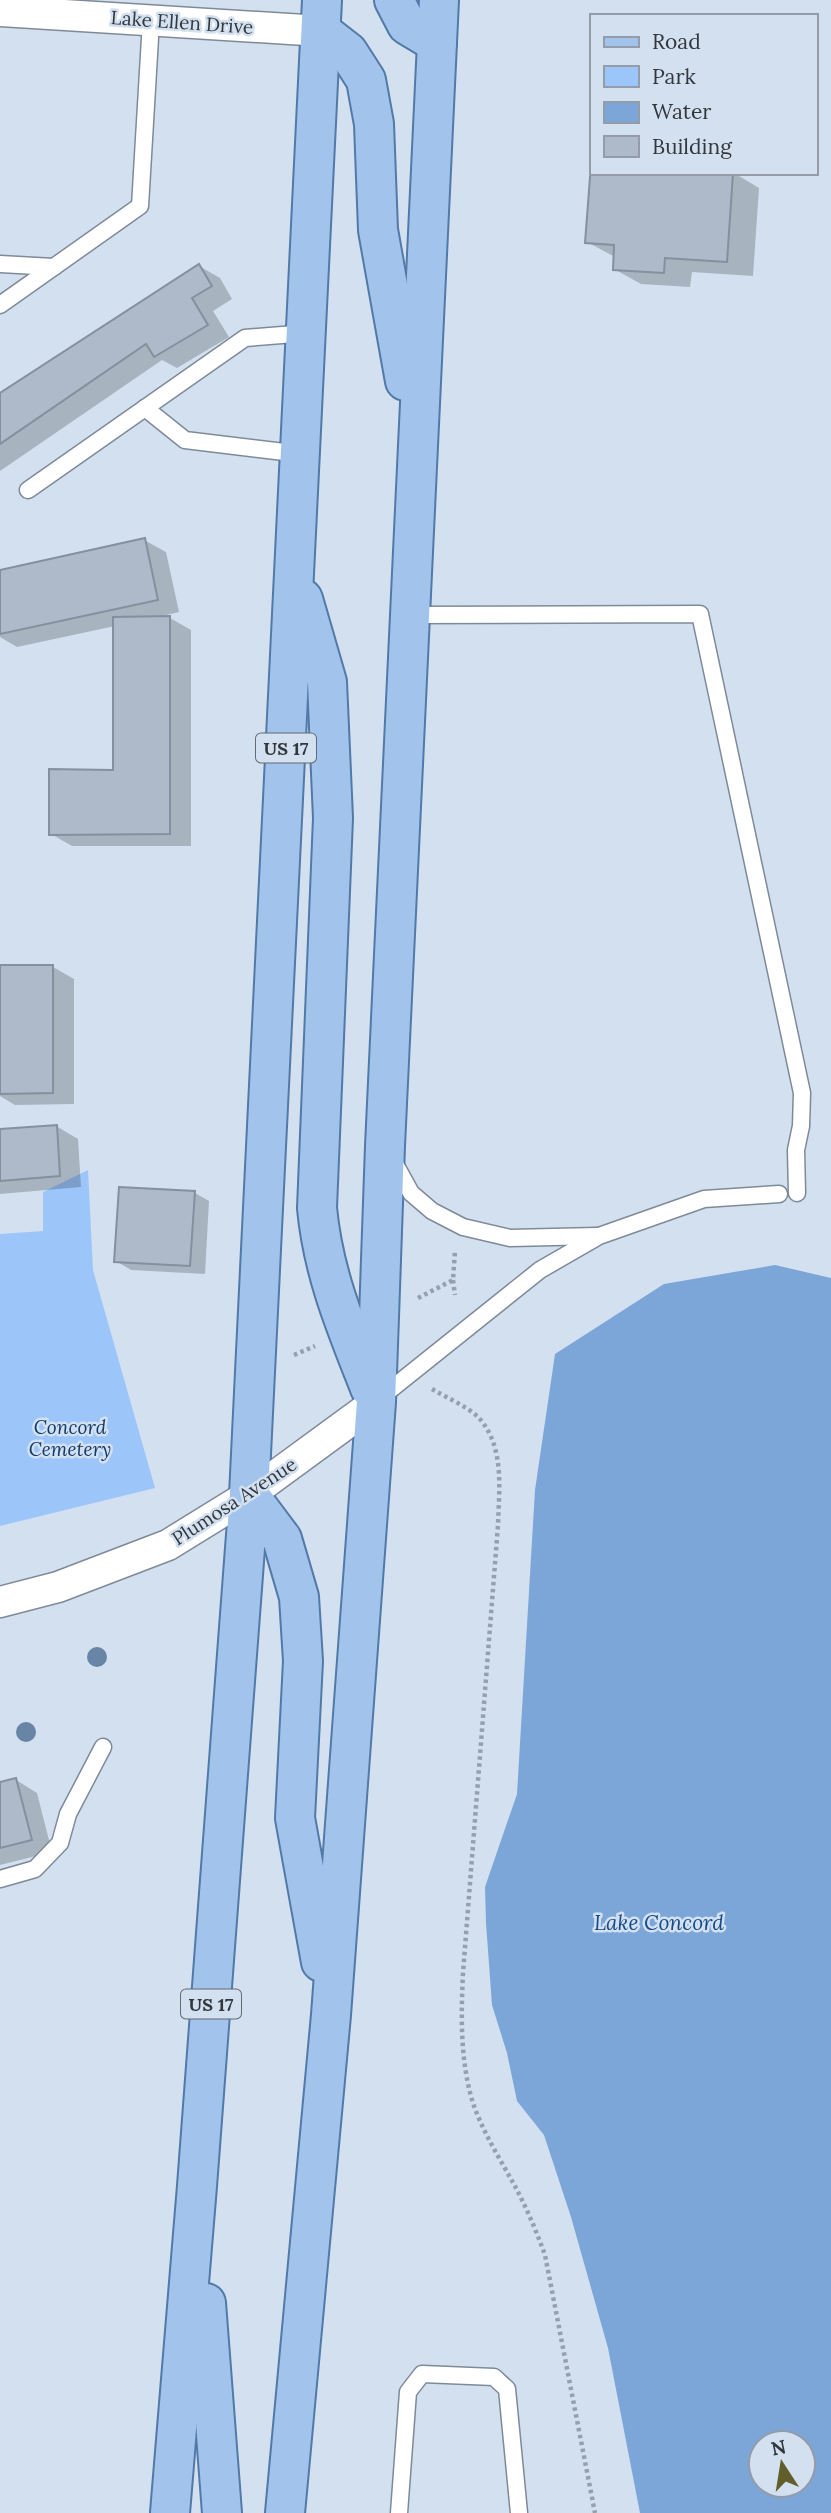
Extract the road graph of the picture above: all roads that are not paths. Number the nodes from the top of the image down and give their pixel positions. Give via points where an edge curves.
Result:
1 (394, 0) edge
2 (439, 0) edge
3 (17, 8) edge
4 (322, 15) edge
5 (151, 21) junction
6 (437, 43) junction
7 (0, 264) edge
8 (54, 267) junction
9 (0, 305) edge
10 (307, 333) junction
11 (145, 408) junction
12 (417, 449) junction
13 (301, 454) junction
14 (28, 490) dead end
15 (295, 570) junction
16 (409, 615) junction
17 (385, 1146) junction
18 (797, 1193) dead end
19 (779, 1194) dead end
20 (599, 1236) junction
21 (376, 1402) junction
22 (249, 1495) junction
23 (0, 1602) edge
24 (103, 1747) dead end
25 (0, 1879) edge
26 (331, 2015) junction
27 (197, 2186) junction
28 (170, 2513) edge
29 (222, 2513) edge
30 (285, 2513) edge
31 (399, 2513) edge
32 (519, 2513) edge

1 - 6 main road via 407,25
2 - 6 main road
3 - 5 street, Lake Ellen Drive
4 - 5 street, Lake Ellen Drive
4 - 10 main road, US 17
4 - 12 main road via 366,80 374,124 378,230
5 - 8 lane via 140,206
6 - 12 main road
7 - 8 lane
8 - 9 lane
10 - 11 lane via 245,338
10 - 13 main road, US 17
11 - 13 lane via 185,440
11 - 14 lane
12 - 16 main road
13 - 15 main road, US 17
15 - 21 main road via 327,682 333,818 317,1208 320,1243 335,1300
15 - 22 main road, US 17
16 - 17 main road
16 - 18 lane via 700,614 802,1093
17 - 20 lane via 411,1193 432,1211 463,1227 510,1238
17 - 21 main road
19 - 20 lane via 704,1199
20 - 21 lane via 540,1270
21 - 22 street, Plumosa Avenue
21 - 26 main road
22 - 23 street, Plumosa Avenue via 168,1545 58,1587
22 - 26 main road via 282,1539 299,1597 303,1661 295,1818
22 - 27 main road, US 17
24 - 25 lane via 68,1814 60,1843 34,1869
26 - 30 main road
27 - 28 main road, US 17
27 - 29 main road
31 - 32 lane via 408,2392 422,2374 494,2377 507,2389

